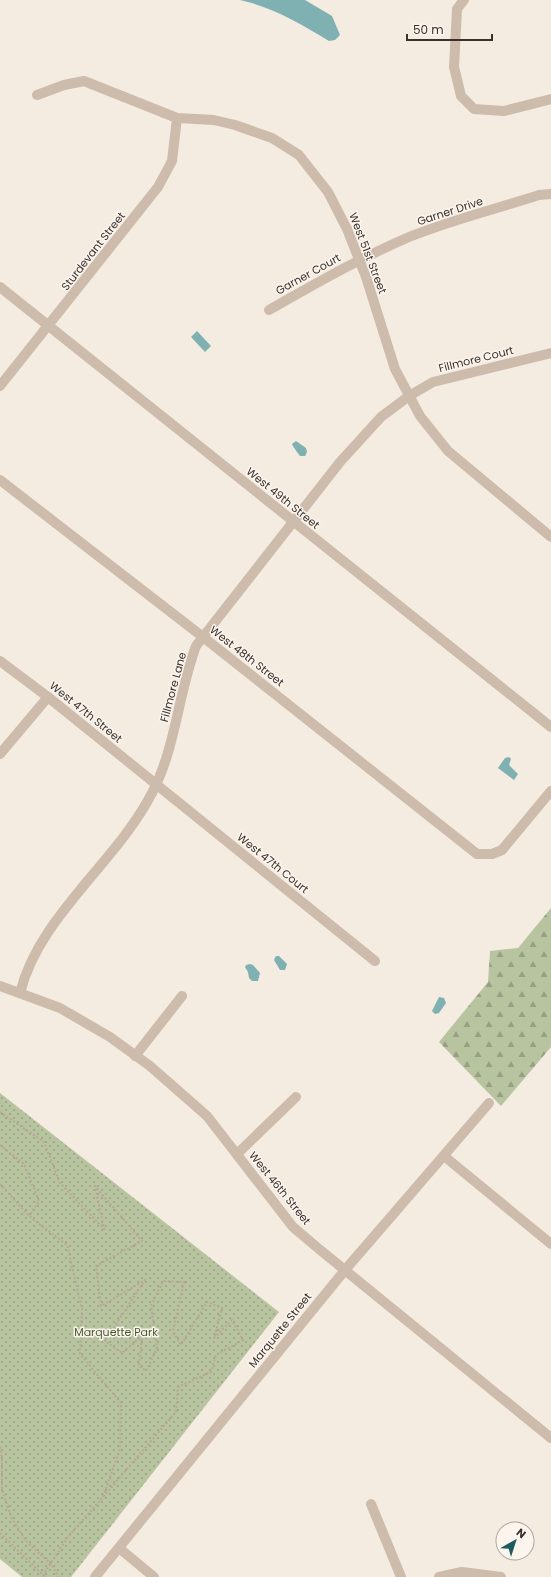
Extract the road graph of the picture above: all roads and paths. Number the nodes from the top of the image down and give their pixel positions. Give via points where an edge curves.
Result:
1 (464, 0) edge
2 (37, 95) dead end
3 (551, 99) edge
4 (177, 118) junction
5 (551, 194) edge
6 (360, 260) junction
7 (0, 287) edge
8 (269, 310) dead end
9 (48, 327) junction
10 (551, 353) edge
11 (0, 386) edge
12 (409, 396) junction
13 (0, 480) edge
14 (293, 521) junction
15 (551, 537) edge
16 (203, 636) junction
17 (0, 661) edge
18 (48, 697) junction
19 (551, 727) edge
20 (0, 754) edge
21 (156, 784) junction
22 (551, 791) edge
23 (375, 961) dead end
24 (0, 986) edge
25 (20, 994) junction
26 (182, 996) dead end
27 (135, 1056) junction
28 (296, 1097) dead end
29 (489, 1103) dead end
30 (0, 1112) edge
31 (0, 1145) edge
32 (237, 1154) junction
33 (444, 1156) junction
34 (0, 1184) edge
35 (29, 1216) junction
36 (551, 1244) edge
37 (345, 1270) junction
38 (551, 1438) edge
39 (0, 1447) edge
40 (102, 1497) junction
41 (371, 1504) dead end
42 (0, 1533) edge
43 (119, 1548) junction
44 (51, 1564) junction
45 (44, 1576) edge
46 (57, 1577) edge
47 (95, 1577) edge
48 (154, 1577) edge
49 (401, 1577) edge
50 (439, 1577) edge
51 (500, 1577) edge

1 - 3 street via 457,9 454,67 461,96 474,109 504,111
2 - 4 street, West 51st Street via 84,81
4 - 6 street, West 51st Street via 214,120 235,125 272,138 299,156 328,192
4 - 9 street, Sturdevant Street via 172,161 158,187
5 - 6 street, Garner Drive via 451,222
6 - 8 street, Garner Court
6 - 12 street, West 51st Street via 394,369
7 - 9 street, West 49th Street
9 - 11 street, Sturdevant Street
9 - 14 street, West 49th Street
10 - 12 street, Fillmore Court via 433,382
12 - 14 street, Fillmore Lane via 367,431
12 - 15 street, West 51st Street via 420,416 448,451
13 - 16 street, West 48th Street
14 - 16 street, Fillmore Lane
14 - 19 street, West 49th Street
16 - 21 street, Fillmore Lane via 190,663 168,758
16 - 22 street, West 48th Street via 477,854 492,854 502,850
17 - 18 street, West 47th Street
18 - 20 street
18 - 21 street, West 47th Street
21 - 23 street, West 47th Court
21 - 25 street, Fillmore Lane via 121,842 83,885 41,943 24,975
24 - 25 street, West 46th Street
25 - 27 street, West 46th Street via 60,1008 110,1037
26 - 27 street
27 - 32 street, West 46th Street via 207,1116
28 - 32 street
29 - 33 street, Marquette Street
30 - 40 path via 44,1142 60,1183 104,1229 95,1186 142,1241 96,1266 101,1306 145,1280 105,1341 122,1353 142,1336 139,1366 146,1371 157,1348 151,1306 163,1281 184,1282 174,1331 182,1345 207,1302 222,1308 214,1338 232,1320 243,1340 216,1355 211,1372 178,1387 176,1412
31 - 35 path via 24,1164 39,1201
32 - 37 street, West 46th Street via 293,1227
33 - 36 street
33 - 37 street, Marquette Street
34 - 35 path
35 - 40 path via 67,1245 82,1309 80,1354 121,1403 120,1449
37 - 38 street, West 46th Street
37 - 43 street, Marquette Street
39 - 44 path via 2,1489 12,1519 26,1541
40 - 44 path via 68,1537
41 - 49 street
42 - 45 path
43 - 47 street, Marquette Street
43 - 48 street
44 - 45 path
44 - 46 path
50 - 51 street via 462,1572

